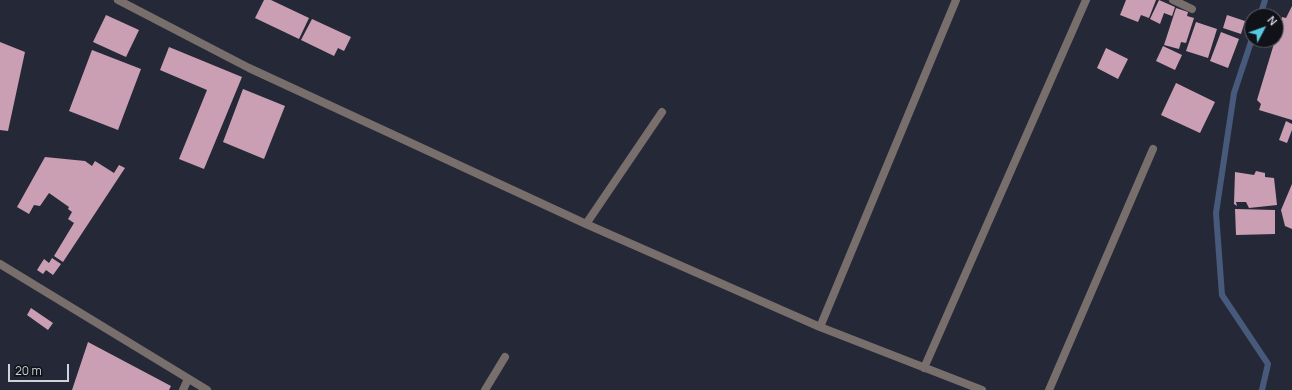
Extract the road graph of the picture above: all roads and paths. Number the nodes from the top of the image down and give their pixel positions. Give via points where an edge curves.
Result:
1 (118, 0) edge
2 (956, 0) edge
3 (1086, 0) edge
4 (1173, 0) edge
5 (1192, 9) dead end
6 (662, 112) dead end
7 (1153, 149) dead end
8 (586, 224) junction
9 (0, 264) edge
10 (820, 327) junction
11 (505, 357) dead end
12 (924, 368) junction
13 (188, 379) junction
14 (183, 390) edge
15 (207, 390) edge
16 (485, 390) edge
17 (982, 390) edge
18 (1049, 390) edge

1 - 8 street via 249,68
2 - 10 street
3 - 12 street
4 - 5 street
6 - 8 street
7 - 18 street
8 - 10 street
9 - 13 street
10 - 12 street
11 - 16 street
12 - 17 street
13 - 14 street
13 - 15 street

